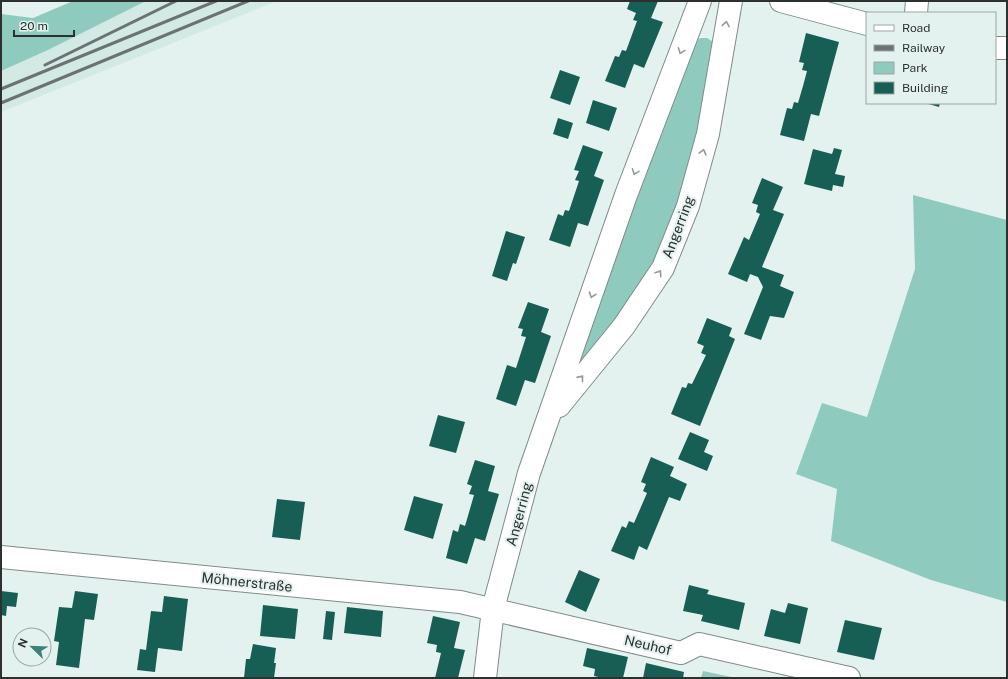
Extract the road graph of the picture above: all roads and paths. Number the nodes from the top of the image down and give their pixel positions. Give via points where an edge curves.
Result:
1 (700, 1) edge
2 (731, 1) edge
3 (782, 1) edge
4 (917, 1) edge
5 (916, 12) edge
6 (866, 24) edge
7 (996, 48) edge
8 (1007, 48) edge
9 (548, 419) junction
10 (1, 557) edge
11 (493, 609) junction
12 (485, 678) edge
13 (849, 678) edge

1 -> 9 street, Angerring via 626,195
9 -> 2 street, Angerring via 624,326 663,268 688,206 708,134
3 - 6 street
4 - 5 street
7 - 8 street
9 - 11 street, Angerring via 529,473
10 - 11 street, Möhnerstraße via 460,602
11 - 12 street, Angerring
11 - 13 street, Neuhof via 681,653 699,644

